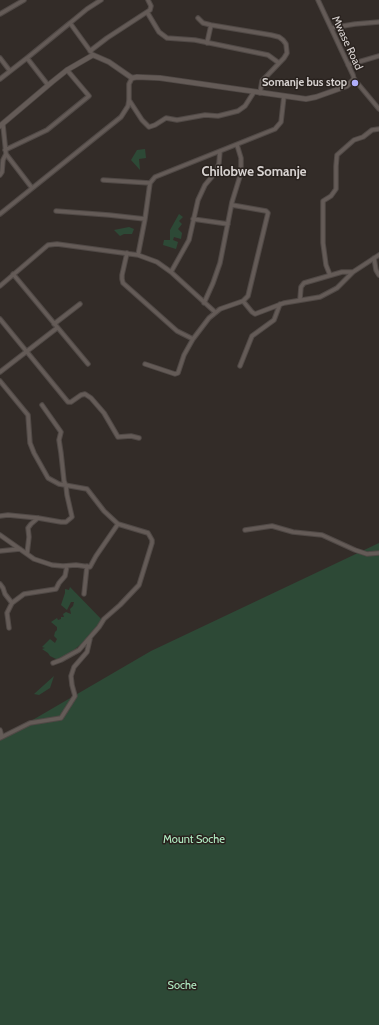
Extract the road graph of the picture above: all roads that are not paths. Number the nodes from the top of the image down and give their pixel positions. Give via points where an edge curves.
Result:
1 (24, 0) edge
2 (101, 0) edge
3 (148, 0) edge
4 (318, 0) edge
5 (147, 12) junction
6 (0, 14) edge
7 (198, 18) dead end
8 (379, 22) edge
9 (70, 24) junction
10 (211, 25) junction
11 (331, 28) junction
12 (207, 43) junction
13 (92, 53) junction
14 (379, 56) edge
15 (0, 58) edge
16 (27, 58) junction
17 (279, 63) junction
18 (348, 65) junction
19 (67, 70) junction
20 (10, 71) junction
21 (0, 78) edge
22 (132, 78) junction
23 (354, 79) junction
24 (48, 85) junction
25 (254, 92) junction
26 (260, 93) junction
27 (284, 96) junction
28 (129, 100) junction
29 (379, 109) edge
30 (1, 126) edge
31 (379, 129) edge
32 (236, 145) junction
33 (220, 151) junction
34 (5, 152) junction
35 (0, 175) edge
36 (103, 180) dead end
37 (150, 183) junction
38 (32, 188) junction
39 (232, 205) junction
40 (56, 211) dead end
41 (0, 214) edge
42 (145, 219) junction
43 (193, 219) junction
44 (228, 224) junction
45 (127, 253) junction
46 (138, 255) junction
47 (379, 255) edge
48 (374, 258) junction
49 (171, 272) junction
50 (353, 272) junction
51 (13, 274) junction
52 (330, 275) junction
53 (379, 275) edge
54 (0, 286) edge
55 (300, 299) junction
56 (243, 301) junction
57 (80, 304) dead end
58 (204, 304) junction
59 (280, 304) junction
60 (215, 312) junction
61 (0, 319) edge
62 (55, 326) junction
63 (193, 339) junction
64 (26, 352) junction
65 (88, 364) dead end
66 (145, 364) dead end
67 (240, 366) dead end
68 (0, 372) edge
69 (0, 381) edge
70 (42, 405) dead end
71 (139, 438) dead end
72 (66, 486) junction
73 (0, 516) edge
74 (38, 518) junction
75 (118, 524) junction
76 (245, 530) dead end
77 (0, 535) edge
78 (20, 549) junction
79 (0, 551) edge
80 (379, 553) edge
81 (27, 554) junction
82 (67, 566) junction
83 (87, 566) junction
84 (0, 584) edge
85 (84, 594) dead end
86 (12, 603) junction
87 (9, 628) dead end
88 (90, 638) junction
89 (53, 663) dead end
90 (0, 730) edge
91 (1, 738) edge

1 - 6 street
2 - 9 street
3 - 5 street via 151,8
4 - 11 street, Mwase Road
5 - 12 street via 162,35 173,39
5 - 13 street via 107,38
7 - 10 street via 203,23
8 - 11 street
9 - 13 street
9 - 16 street
10 - 12 street
10 - 17 street via 279,37 288,48
11 - 18 street, Mwase Road
12 - 17 street via 268,55
13 - 19 street
13 - 22 street
14 - 18 street
15 - 20 street
16 - 20 street
16 - 24 street
17 - 26 street via 262,81
18 - 23 street, Mwase Road
19 - 24 street
19 - 34 street via 89,96 47,130
20 - 21 street
22 - 25 street via 160,78
22 - 28 street via 129,84
23 - 27 street via 347,86 316,98
23 - 29 street, Mwase Road
24 - 30 street
25 - 26 street
25 - 28 street via 245,106 238,111 178,120 166,118 149,127
26 - 27 street
27 - 32 street via 281,122 278,126
28 - 38 street via 120,117
30 - 34 street
31 - 52 street via 354,140 338,155 336,189 323,201 324,253
32 - 33 street
32 - 39 street via 241,158 241,173
33 - 37 street via 155,177
33 - 43 street via 218,168 202,191
34 - 35 street
34 - 38 street
36 - 37 street
37 - 42 street
38 - 41 street
39 - 44 street
39 - 56 street via 268,212 249,294
40 - 42 street
42 - 46 street
43 - 44 street
43 - 49 street via 189,240
44 - 58 street via 220,263
45 - 46 street
45 - 51 street via 48,245
45 - 63 street via 122,275 123,283 177,331
46 - 49 street via 157,262
47 - 48 street
48 - 50 street
48 - 53 street
49 - 58 street
50 - 52 street
50 - 55 street via 341,285 325,295
51 - 54 street
51 - 62 street
52 - 55 street via 304,283
55 - 59 street
56 - 59 street via 254,314
56 - 60 street
57 - 62 street
58 - 60 street
59 - 67 street via 274,320 252,336
60 - 63 street
61 - 64 street
62 - 64 street
62 - 65 street
63 - 66 street via 178,373
64 - 68 street
64 - 71 street via 68,402 85,394 104,413 118,437
69 - 72 street via 28,415 30,440 44,471 53,481
70 - 72 street via 61,432 59,440
72 - 74 street via 71,520 61,522
72 - 75 street via 87,489
73 - 74 street
74 - 81 street via 28,528
75 - 83 street via 91,565
75 - 88 street via 148,533 152,543 139,585 104,619
76 - 80 street via 272,526 293,532 322,535 367,554
77 - 78 street
78 - 79 street
78 - 81 street
81 - 82 street via 52,565
82 - 83 street
82 - 86 street via 65,576 56,589 24,594
83 - 85 street
84 - 86 street
86 - 87 street via 7,613
88 - 89 street via 79,650
88 - 91 street via 87,652 70,676 76,696 61,718 30,723
90 - 91 street

